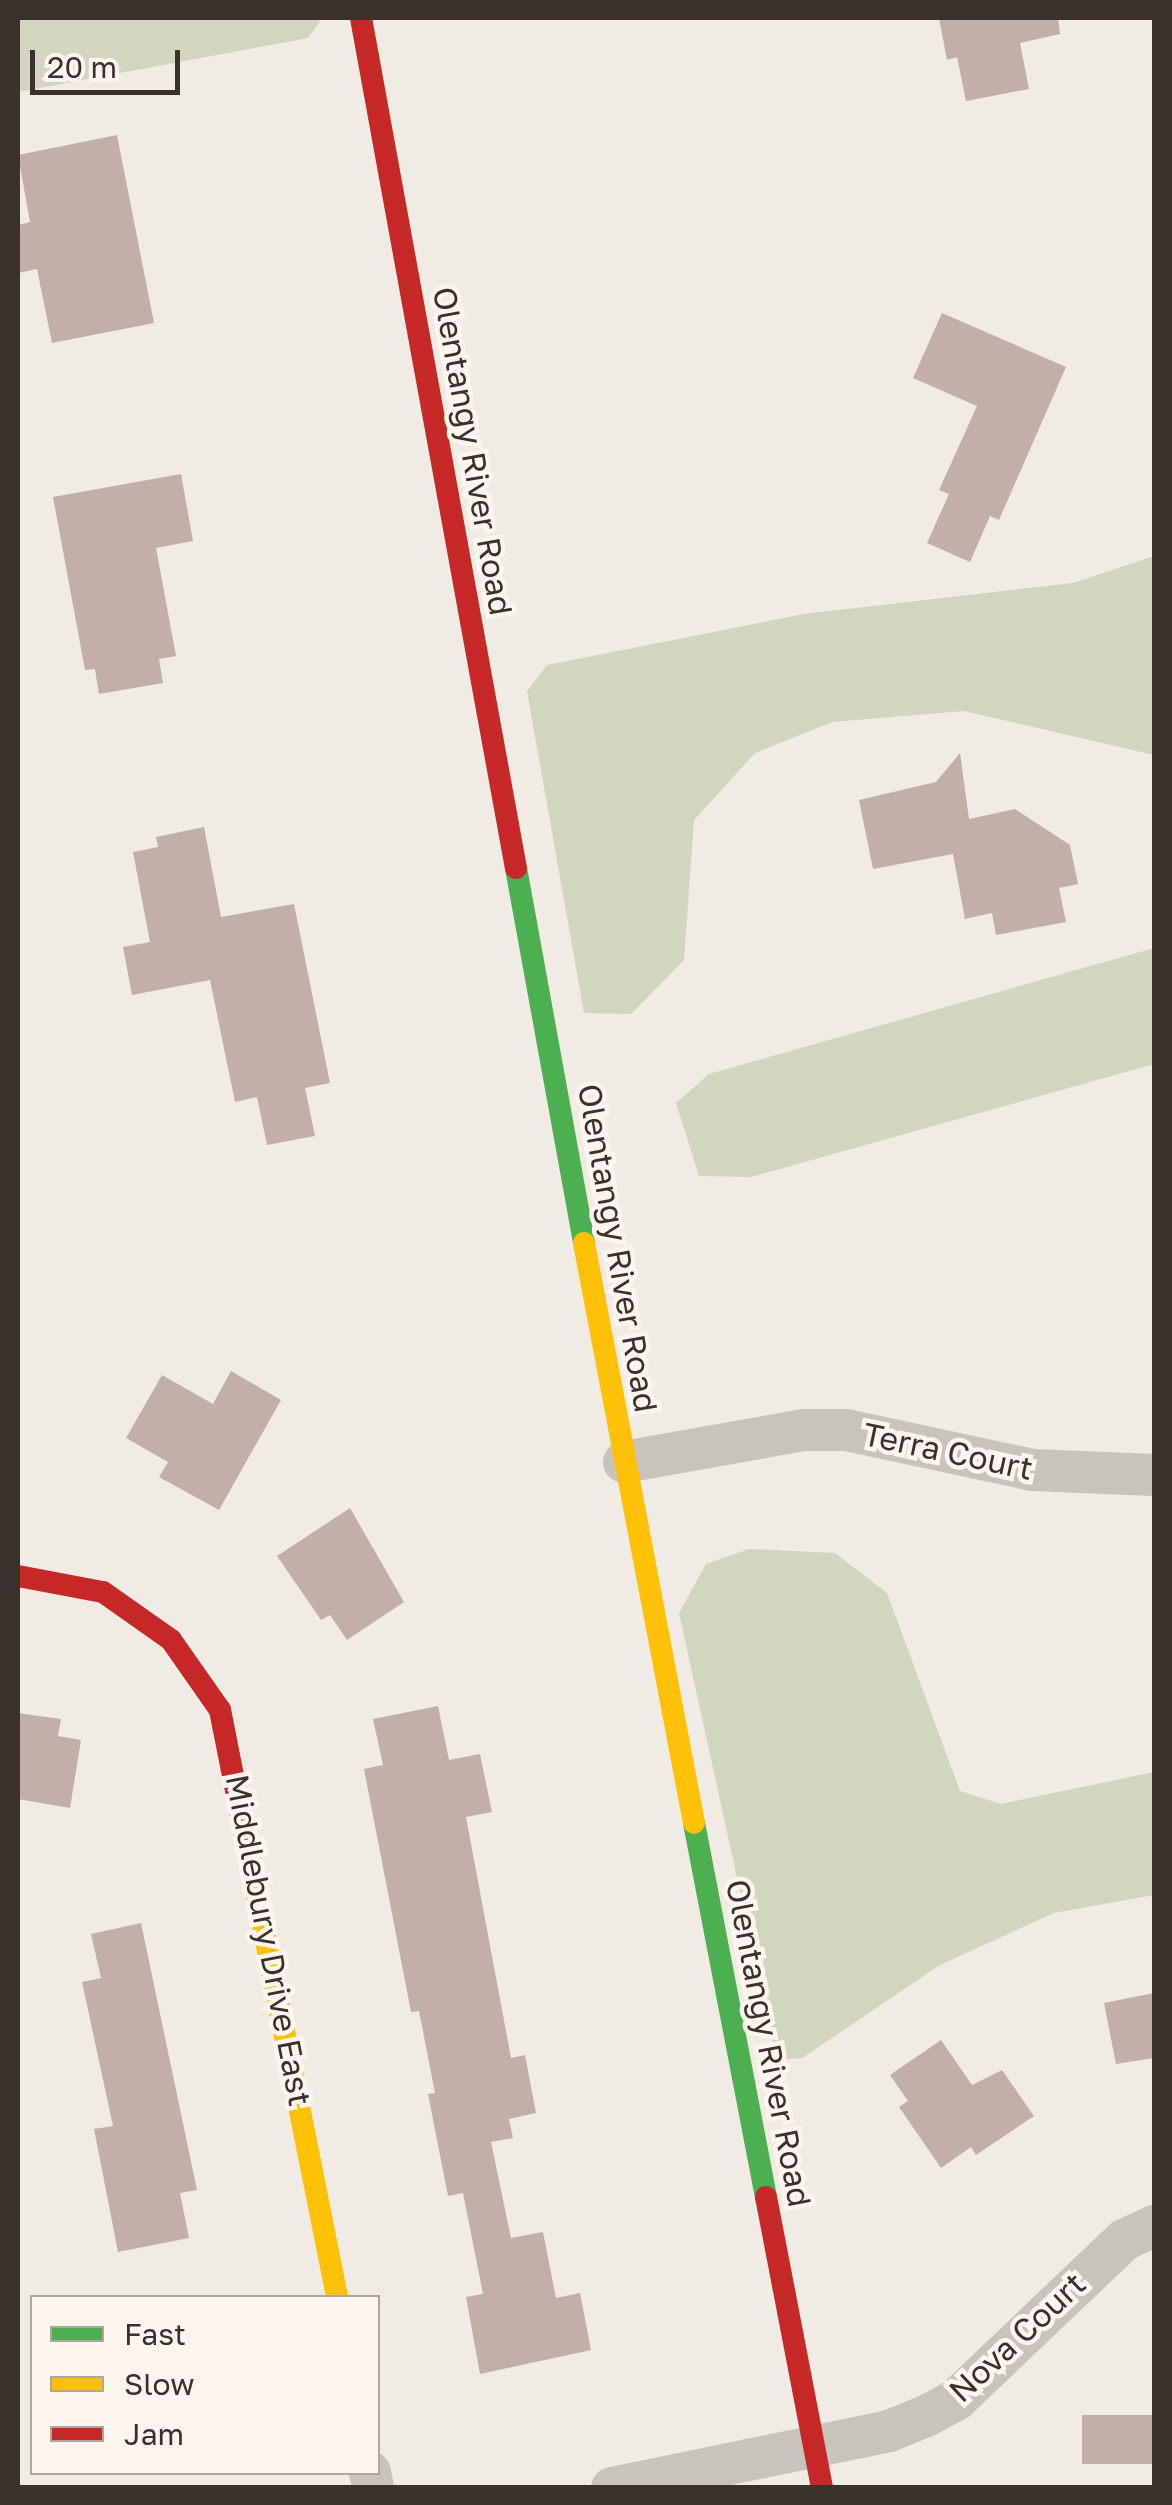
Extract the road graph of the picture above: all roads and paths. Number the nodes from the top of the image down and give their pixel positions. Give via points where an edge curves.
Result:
1 (361, 18) edge
2 (624, 1462) junction
3 (1154, 1474) edge
4 (18, 1576) edge
5 (1154, 2226) edge
6 (336, 2295) edge
7 (818, 2467) edge
8 (612, 2488) edge

1 - 2 main road, Olentangy River Road
2 - 3 street, Terra Court via 803,1430 846,1430 1032,1470
2 - 7 main road, Olentangy River Road
4 - 6 main road, Middlebury Drive East via 90,1588 138,1613 200,1674 234,1753
5 - 7 street, Nova Court via 1124,2240 1064,2292 956,2400
7 - 8 street, Nova Court

